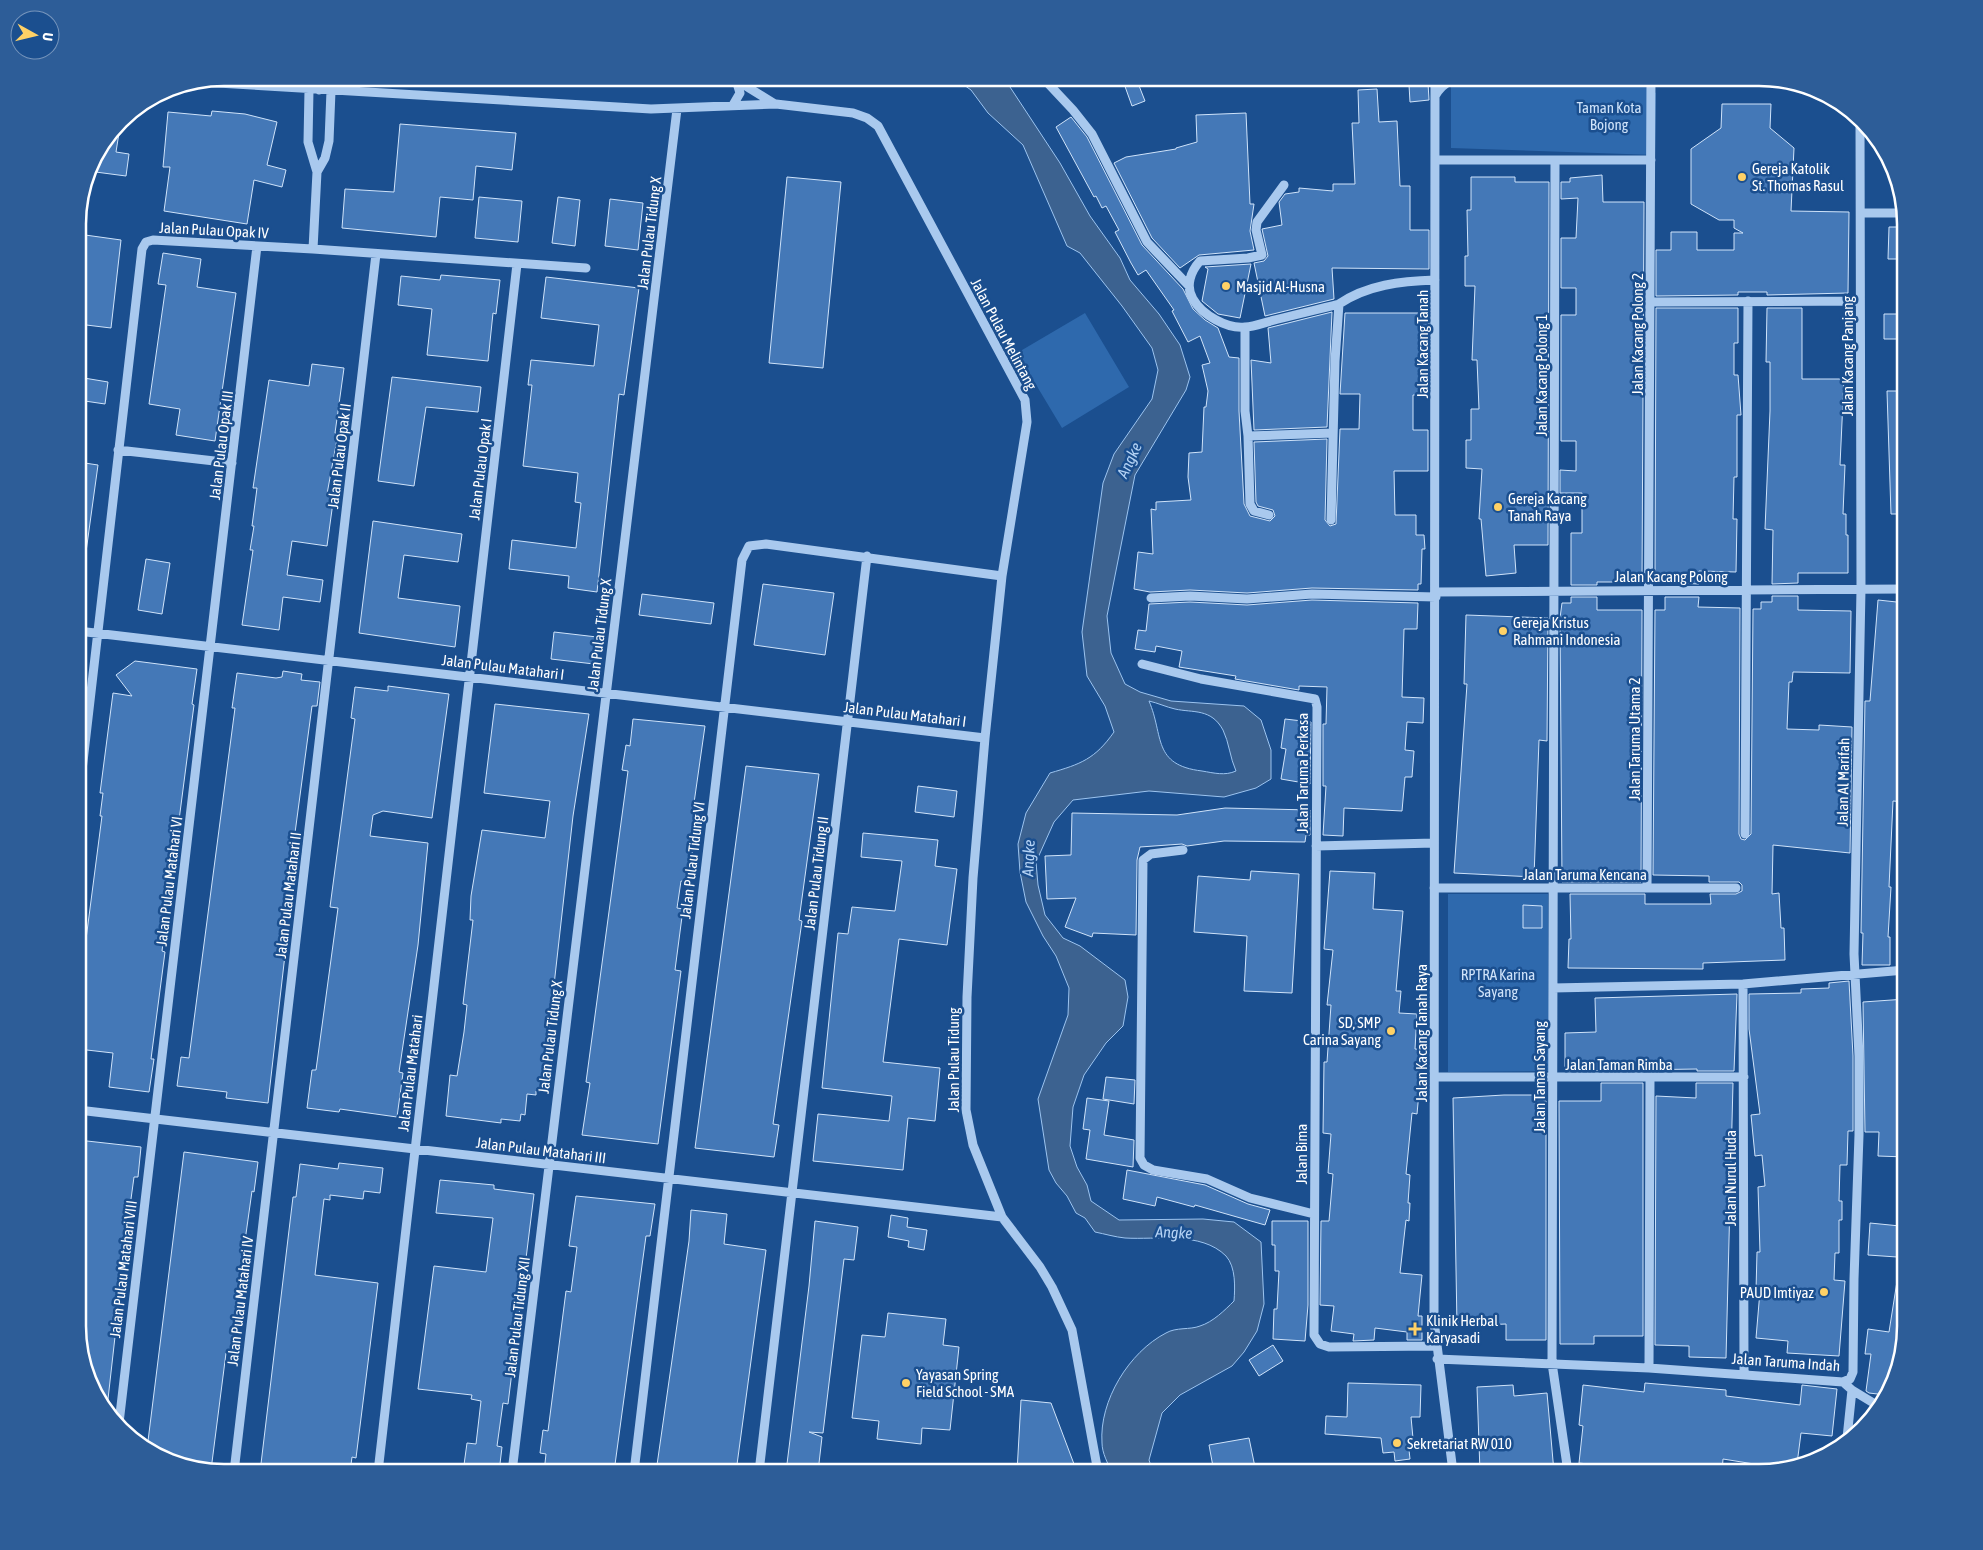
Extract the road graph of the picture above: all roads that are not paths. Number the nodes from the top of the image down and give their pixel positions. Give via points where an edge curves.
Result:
1 (1051, 86) edge
2 (1435, 86) edge
3 (1440, 86) edge
4 (1651, 86) edge
5 (268, 87) edge
6 (319, 87) edge
7 (738, 87) edge
8 (747, 87) edge
9 (309, 90) junction
10 (319, 90) junction
11 (331, 91) junction
12 (1435, 96) junction
13 (776, 104) junction
14 (733, 105) junction
15 (677, 110) junction
16 (1860, 130) edge
17 (1435, 160) junction
18 (1555, 160) junction
19 (1651, 160) junction
20 (317, 172) junction
21 (1284, 185) dead end
22 (1861, 213) junction
23 (1896, 213) edge
24 (258, 246) junction
25 (313, 249) junction
26 (376, 254) junction
27 (517, 264) junction
28 (586, 268) dead end
29 (1435, 280) junction
30 (1189, 286) junction
31 (1748, 300) junction
32 (1860, 301) junction
33 (1650, 302) junction
34 (1339, 304) junction
35 (1245, 328) junction
36 (1333, 432) junction
37 (1248, 436) junction
38 (118, 450) junction
39 (232, 463) junction
40 (1269, 515) dead end
41 (1331, 520) dead end
42 (868, 556) junction
43 (1002, 576) junction
44 (1897, 588) edge
45 (1861, 589) junction
46 (1649, 590) junction
47 (1746, 590) junction
48 (1554, 591) junction
49 (1436, 594) junction
50 (1150, 598) dead end
51 (87, 632) edge
52 (97, 634) junction
53 (211, 647) junction
54 (329, 661) junction
55 (1142, 664) dead end
56 (470, 677) junction
57 (606, 693) junction
58 (724, 707) junction
59 (848, 721) junction
60 (87, 724) edge
61 (985, 738) junction
62 (1745, 834) dead end
63 (1434, 843) junction
64 (1316, 846) junction
65 (1183, 850) dead end
66 (1434, 888) junction
67 (1553, 888) junction
68 (1647, 888) junction
69 (1736, 888) dead end
70 (1897, 971) edge
71 (1855, 976) junction
72 (1743, 984) junction
73 (1553, 988) junction
74 (1435, 1077) junction
75 (1553, 1077) junction
76 (1650, 1077) junction
77 (1744, 1077) junction
78 (87, 1111) edge
79 (155, 1119) junction
80 (274, 1132) junction
81 (416, 1149) junction
82 (548, 1164) junction
83 (667, 1178) junction
84 (791, 1192) junction
85 (1314, 1214) junction
86 (1002, 1217) junction
87 (1435, 1346) junction
88 (1437, 1359) junction
89 (1552, 1363) junction
90 (1649, 1368) junction
91 (1744, 1373) junction
92 (1843, 1382) junction
93 (1852, 1390) junction
94 (1874, 1403) edge
95 (120, 1415) edge
96 (1848, 1432) edge
97 (235, 1464) edge
98 (379, 1464) edge
99 (513, 1464) edge
100 (635, 1464) edge
101 (760, 1464) edge
102 (1097, 1464) edge
103 (1452, 1464) edge
104 (1567, 1464) edge

1 - 30 street via 1092,134 1147,242
2 - 12 street, Jalan Kacang Tanah
3 - 12 street
4 - 19 street, Jalan Kacang Polong 2
5 - 9 street, Jalan Pulau Melintang
6 - 10 street
7 - 14 street via 740,94
8 - 13 street
9 - 10 street, Jalan Pulau Melintang
9 - 20 street via 308,142
10 - 11 street, Jalan Pulau Melintang
11 - 15 street, Jalan Pulau Melintang
11 - 20 street via 329,141
12 - 17 street, Jalan Kacang Tanah
13 - 14 street, Jalan Pulau Melintang
13 - 43 street, Jalan Pulau Melintang via 854,114 878,126 1025,400 1028,422
14 - 15 street, Jalan Pulau Melintang
15 - 57 street, Jalan Pulau Tidung X
16 - 22 street, Jalan Kacang Panjang
17 - 18 street
17 - 29 street, Jalan Kacang Tanah
18 - 19 street
18 - 48 street, Jalan Kacang Polong 1
19 - 33 street, Jalan Kacang Polong 2
20 - 25 street
21 - 30 street via 1258,222 1256,230 1262,254 1200,261
22 - 23 street
22 - 32 street, Jalan Kacang Panjang
24 - 25 street, Jalan Pulau Opak IV
24 - 38 street, Jalan Pulau Opak IV via 146,242 142,249
24 - 39 street, Jalan Pulau Opak III
25 - 26 street, Jalan Pulau Opak IV
26 - 27 street, Jalan Pulau Opak IV
26 - 54 street, Jalan Pulau Opak II
27 - 28 street, Jalan Pulau Opak IV
27 - 56 street, Jalan Pulau Opak I
29 - 34 street via 1380,286
29 - 49 street, Jalan Kacang Tanah
30 - 35 street via 1194,302 1214,319 1226,326
31 - 32 street
31 - 33 street
31 - 47 street
32 - 45 street, Jalan Kacang Panjang
33 - 46 street, Jalan Kacang Polong 2
34 - 35 street
34 - 36 street
35 - 37 street
36 - 37 street
36 - 41 street
37 - 40 street via 1251,509
38 - 39 street
38 - 52 street, Jalan Pulau Opak IV
39 - 53 street, Jalan Pulau Opak III
42 - 43 street
42 - 58 street, Jalan Pulau Tidung VI via 766,544 749,546 742,560
42 - 59 street, Jalan Pulau Tidung II
43 - 61 street, Jalan Pulau Melintang
44 - 45 street, Jalan Kacang Polong
45 - 47 street, Jalan Kacang Polong
45 - 71 street, Jalan Al Marifah
46 - 47 street, Jalan Kacang Polong
46 - 48 street, Jalan Kacang Polong
46 - 68 street, Jalan Taruma Utama 2
47 - 62 street
48 - 49 street, Jalan Kacang Polong
48 - 67 street, Jalan Taman Sayang
49 - 50 street, Jalan Kacang Polong
49 - 63 street, Jalan Kacang Tanah Raya
51 - 52 street, Jalan Pulau Matahari I
52 - 53 street, Jalan Pulau Matahari I
52 - 60 street, Jalan Pulau Opak IV
53 - 54 street, Jalan Pulau Matahari I
53 - 79 street, Jalan Pulau Matahari VI
54 - 56 street, Jalan Pulau Matahari I
54 - 80 street, Jalan Pulau Matahari II
55 - 64 street, Jalan Taruma Perkasa via 1315,699
56 - 57 street, Jalan Pulau Matahari I
56 - 81 street, Jalan Pulau Matahari
57 - 58 street, Jalan Pulau Matahari I
57 - 82 street, Jalan Pulau Tidung X
58 - 59 street, Jalan Pulau Matahari I
58 - 83 street, Jalan Pulau Tidung VI
59 - 61 street, Jalan Pulau Matahari I
59 - 84 street, Jalan Pulau Tidung II
61 - 86 street, Jalan Pulau Tidung via 968,958 966,1110 973,1145
63 - 64 street, Jalan Taruma Perkasa
63 - 66 street, Jalan Kacang Tanah Raya
64 - 85 street, Jalan Bima
65 - 85 street via 1151,854 1143,860 1140,1158 1153,1170 1207,1179 1250,1198
66 - 67 street, Jalan Taruma Kencana
66 - 74 street, Jalan Kacang Tanah Raya
67 - 68 street, Jalan Taruma Kencana
67 - 73 street, Jalan Taman Sayang
68 - 69 street, Jalan Taruma Kencana
70 - 71 street
71 - 72 street
71 - 92 street, Jalan Taruma Indah via 1860,1135 1854,1367 1850,1379
72 - 73 street
72 - 77 street, Jalan Nurul Huda
73 - 75 street, Jalan Taman Sayang
74 - 75 street, Jalan Taman Rimba
74 - 87 street, Jalan Kacang Tanah Raya
75 - 76 street, Jalan Taman Rimba
75 - 89 street, Jalan Taman Sayang
76 - 77 street, Jalan Taman Rimba
76 - 90 street
77 - 91 street, Jalan Nurul Huda
78 - 79 street, Jalan Pulau Matahari III
79 - 80 street, Jalan Pulau Matahari III
79 - 95 street, Jalan Pulau Matahari VIII
80 - 81 street, Jalan Pulau Matahari III
80 - 97 street, Jalan Pulau Matahari IV
81 - 82 street, Jalan Pulau Matahari III
81 - 98 street, Jalan Pulau Matahari
82 - 83 street, Jalan Pulau Matahari III
82 - 99 street, Jalan Pulau Tidung XII
83 - 84 street, Jalan Pulau Matahari III
83 - 100 street, Jalan Pulau Tidung VI
84 - 86 street, Jalan Pulau Matahari III
84 - 101 street, Jalan Pulau Tidung II
85 - 87 street, Jalan Bima via 1314,1335 1320,1344 1330,1347
86 - 102 street, Jalan Pulau Tidung via 1052,1286 1072,1330
87 - 88 street, Jalan Kacang Tanah Raya
88 - 89 street, Jalan Taruma Indah
88 - 103 street, Jalan Kacang Tanah Raya
89 - 90 street, Jalan Taruma Indah
89 - 104 street, Jalan Taman Sayang
90 - 91 street, Jalan Taruma Indah
91 - 92 street, Jalan Taruma Indah
92 - 93 street
93 - 94 street
93 - 96 street

